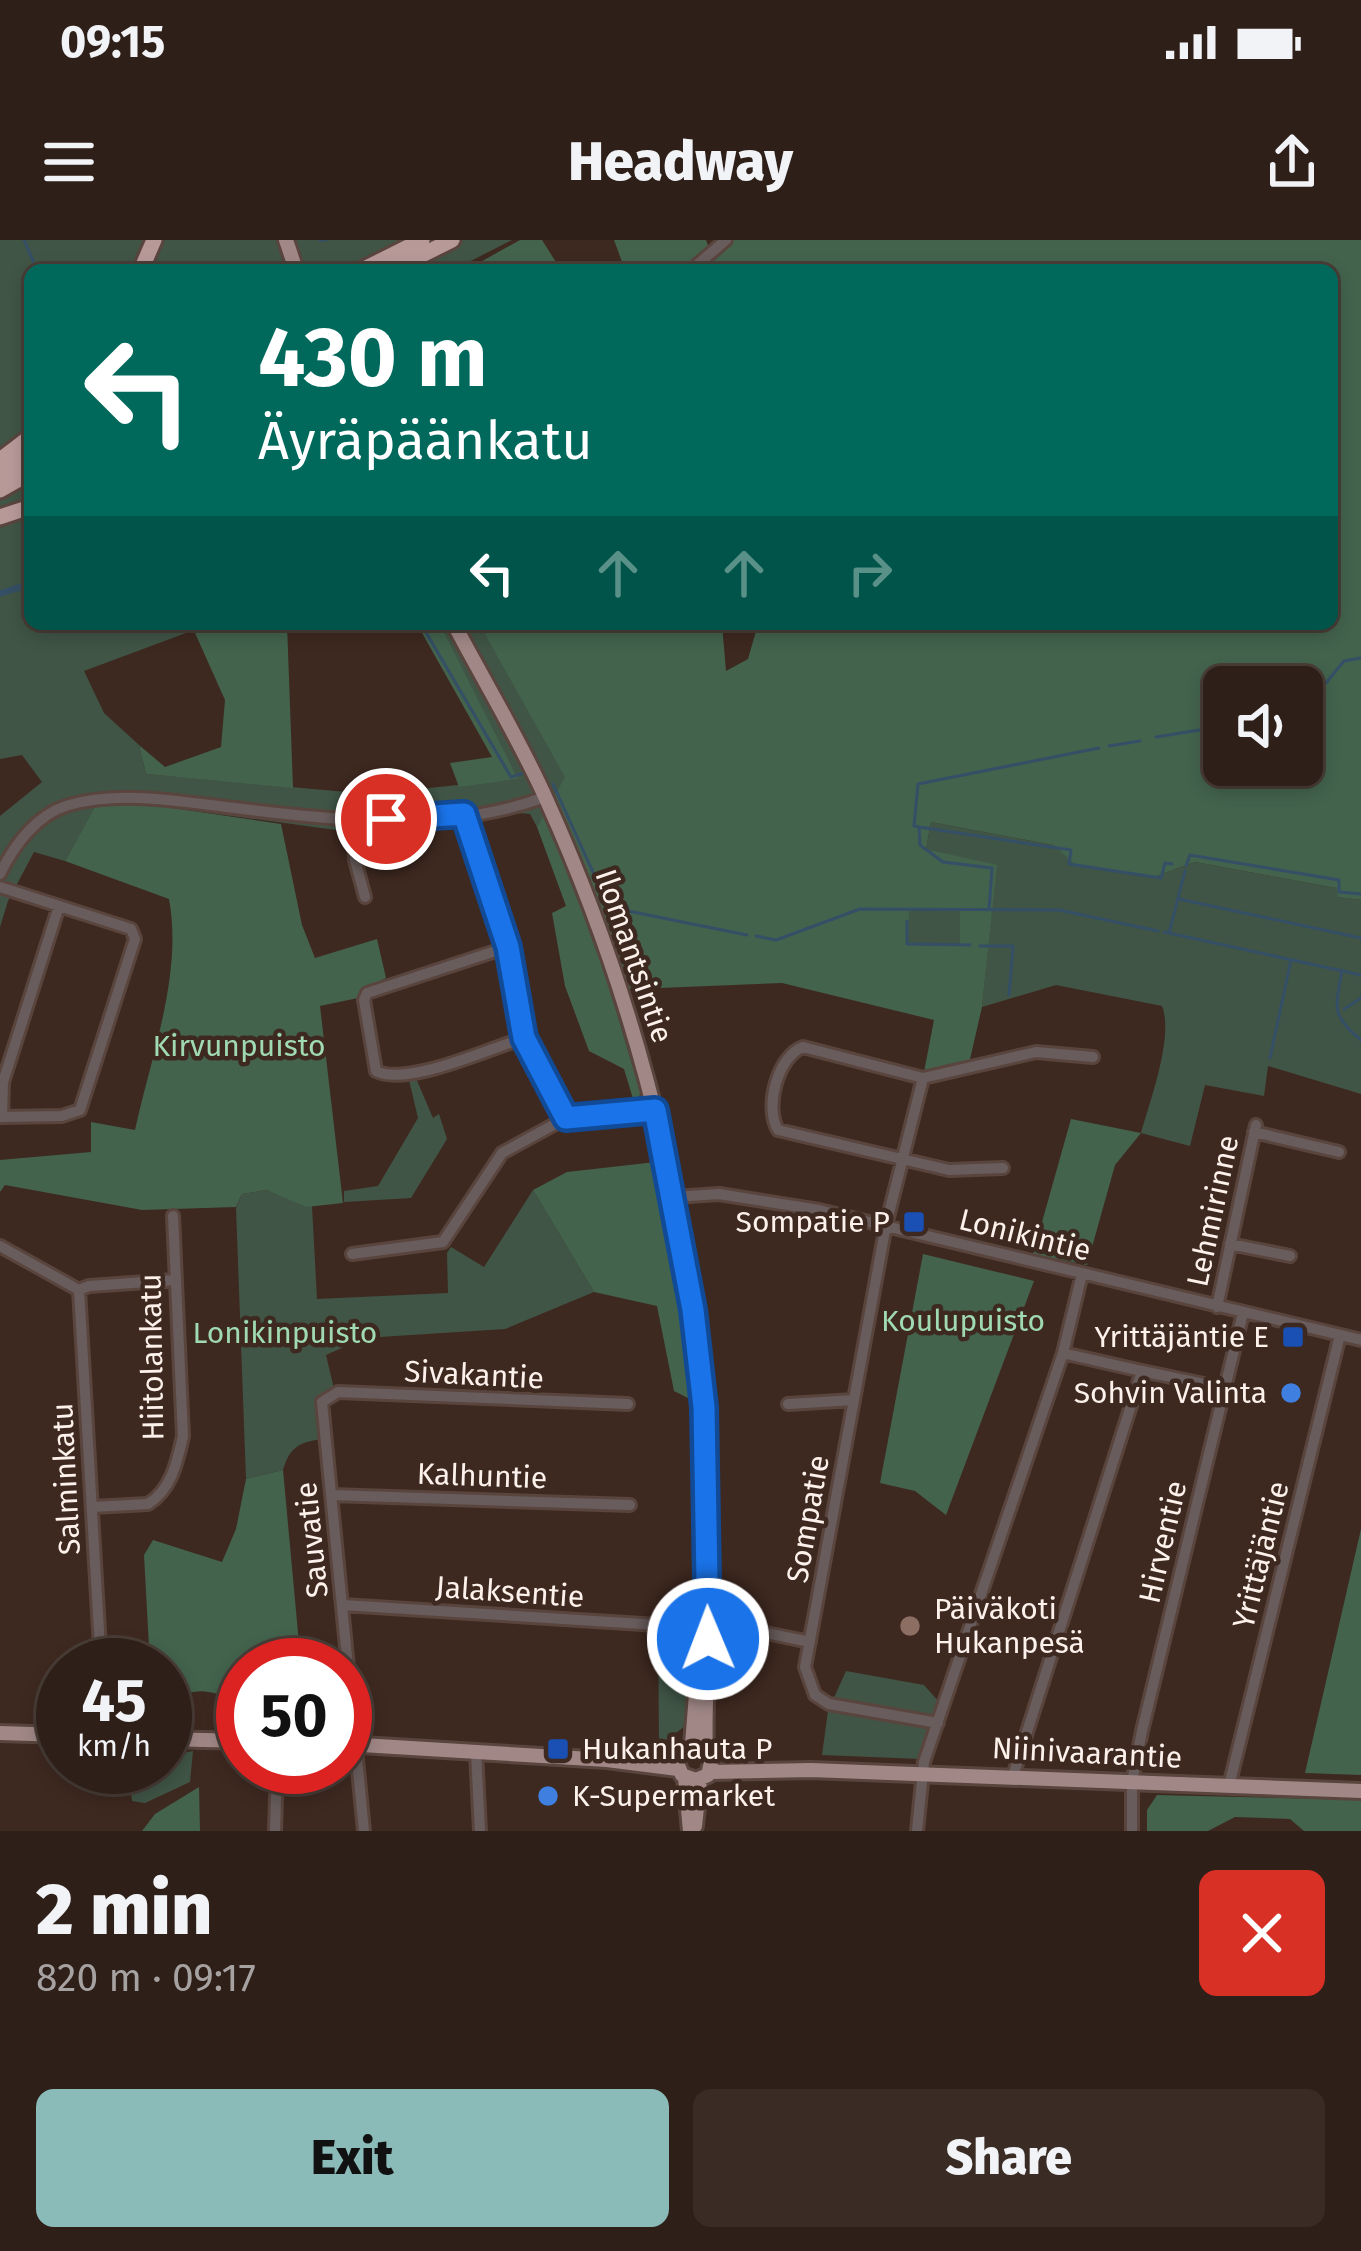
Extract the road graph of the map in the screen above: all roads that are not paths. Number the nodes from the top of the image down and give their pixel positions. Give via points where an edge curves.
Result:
1 (422, 240) edge
2 (452, 240) edge
3 (726, 240) edge
4 (374, 264) edge
5 (404, 264) edge
6 (698, 264) edge
7 (24, 442) edge
8 (0, 460) edge
9 (457, 630) edge
10 (545, 797) junction
11 (464, 814) junction
12 (353, 823) junction
13 (0, 874) edge
14 (0, 887) edge
15 (364, 897) dead end
16 (59, 906) junction
17 (508, 947) junction
18 (524, 1038) junction
19 (1093, 1057) dead end
20 (922, 1078) junction
21 (655, 1110) junction
22 (1, 1117) edge
23 (566, 1118) junction
24 (1339, 1152) dead end
25 (902, 1160) junction
26 (1003, 1168) dead end
27 (674, 1197) junction
28 (173, 1216) dead end
29 (886, 1225) junction
30 (1230, 1244) junction
31 (0, 1246) edge
32 (352, 1254) dead end
33 (1290, 1256) dead end
34 (1082, 1274) junction
35 (175, 1280) junction
36 (79, 1290) junction
37 (1216, 1307) junction
38 (1243, 1313) junction
39 (1340, 1335) junction
40 (1361, 1340) edge
41 (1063, 1353) junction
42 (1142, 1371) junction
43 (1223, 1388) junction
44 (854, 1400) junction
45 (322, 1402) joint
46 (628, 1404) dead end
47 (788, 1404) dead end
48 (332, 1496) junction
49 (630, 1505) dead end
50 (92, 1507) junction
51 (343, 1605) junction
52 (754, 1625) dead end
53 (674, 1626) dead end
54 (99, 1638) edge
55 (345, 1638) edge
56 (810, 1642) junction
57 (938, 1724) junction
58 (0, 1733) edge
59 (36, 1735) edge
60 (372, 1745) edge
61 (476, 1752) junction
62 (696, 1762) junction
63 (922, 1773) junction
64 (1013, 1776) junction
65 (1132, 1782) junction
66 (1229, 1786) junction
67 (1361, 1790) edge
68 (276, 1794) edge
69 (358, 1794) edge
70 (275, 1831) edge
71 (364, 1831) edge
72 (480, 1831) edge
73 (692, 1831) edge
74 (917, 1831) edge
75 (1132, 1831) edge

1 - 4 highway
2 - 5 highway
3 - 6 street
7 - 8 highway
9 - 10 main road, Ilomantsintie
10 - 11 street
10 - 21 main road, Ilomantsintie via 602,938
11 - 12 street
11 - 17 street
12 - 13 street via 98,799 64,806 8,845
12 - 15 street
14 - 16 street
16 - 22 street via 3,1082
16 - 22 street via 131,929 133,946 80,1110
17 - 18 street
17 - 18 street via 368,993 376,1070 426,1070
18 - 23 street
19 - 20 street via 1036,1052
20 - 25 street, Sompatie
20 - 25 street via 796,1048 772,1109 784,1132
21 - 23 street
21 - 27 main road, Ilomantsintie
23 - 32 street via 502,1153 443,1242
24 - 30 street, Lehmirinne via 1255,1128
25 - 26 street via 949,1170
25 - 29 street, Sompatie
27 - 29 street, Lonikintie via 719,1194
27 - 62 main road, Ilomantsintie via 704,1407 706,1616
28 - 35 street, Hiitolankatu
29 - 34 street, Lonikintie
29 - 44 street, Sompatie
30 - 33 street
30 - 37 street, Lehmirinne
31 - 36 street
34 - 37 street, Lonikintie
34 - 41 street
35 - 36 street
35 - 50 street, Hiitolankatu via 183,1436 172,1473 148,1504
36 - 50 street, Salminkatu
37 - 38 street, Lonikintie
38 - 39 street, Lonikintie
38 - 43 street, Hirventie
39 - 40 street, Lonikintie
39 - 66 street, Yrittäjäntie
41 - 42 street
41 - 57 street
42 - 43 street
42 - 64 street
43 - 65 street, Hirventie
44 - 47 street
44 - 56 street, Sompatie
45 - 46 street, Sivakantie via 338,1392
45 - 48 street, Sauvatie
48 - 49 street, Kalhuntie
48 - 51 street, Sauvatie
50 - 54 street, Salminkatu
51 - 53 street, Jalaksentie
51 - 55 street, Sauvatie
52 - 56 street
56 - 57 street, Sompatie via 807,1680 829,1705
57 - 63 street
58 - 59 main road
60 - 61 main road, Niinivaarantie
61 - 62 main road, Niinivaarantie
61 - 72 street
62 - 63 main road, Niinivaarantie
62 - 73 main road, Ilomantsintie
63 - 64 main road, Niinivaarantie
63 - 74 street
64 - 65 main road, Niinivaarantie
65 - 66 main road, Niinivaarantie
65 - 75 street, Hirventie
66 - 67 main road, Niinivaarantie
68 - 70 street
69 - 71 street, Sauvatie

